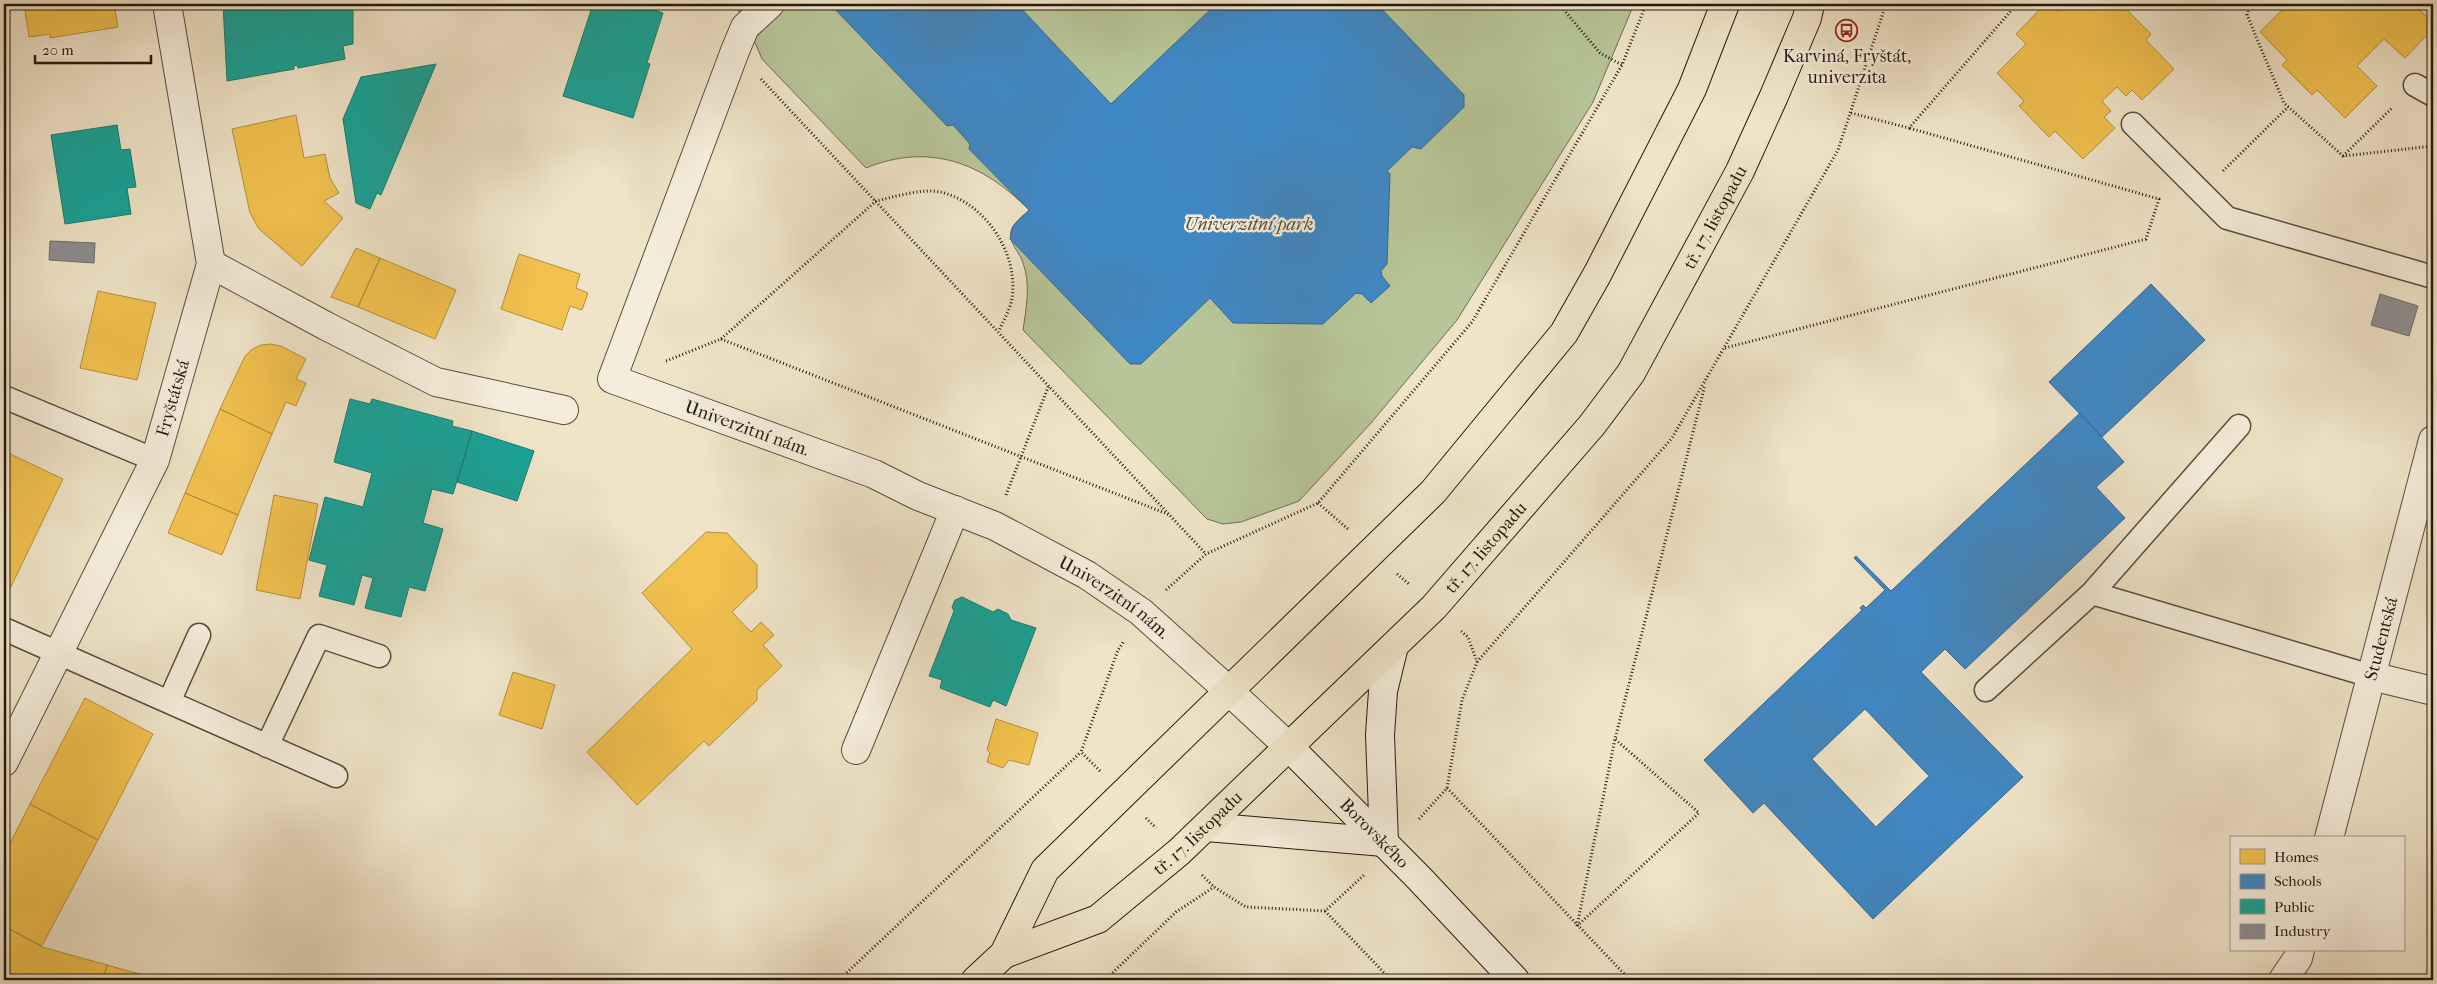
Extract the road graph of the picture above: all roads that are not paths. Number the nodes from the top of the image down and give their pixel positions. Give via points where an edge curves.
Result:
1 (167, 4) edge
2 (770, 4) edge
3 (1725, 4) edge
4 (1810, 4) edge
5 (2133, 124) dead end
6 (211, 264) junction
7 (2433, 278) edge
8 (4, 397) edge
9 (564, 410) dead end
10 (2239, 426) dead end
11 (2433, 440) edge
12 (155, 460) junction
13 (955, 510) junction
14 (2092, 593) junction
15 (4, 629) edge
16 (199, 635) dead end
17 (1394, 646) junction
18 (58, 655) junction
19 (379, 656) dead end
20 (2371, 676) junction
21 (1986, 690) dead end
22 (2433, 691) edge
23 (1229, 692) junction
24 (169, 702) junction
25 (266, 746) junction
26 (1290, 748) junction
27 (856, 750) dead end
28 (4, 762) edge
29 (336, 776) dead end
30 (1206, 827) junction
31 (2330, 836) edge
32 (1384, 842) junction
33 (2300, 952) edge
34 (1004, 954) junction
35 (976, 980) edge
36 (1514, 980) edge
37 (2283, 980) edge

1 - 6 street, Fryštátská
2 - 13 street, Univerzitní nám. via 745,28 612,379 874,474
3 - 23 main road, tř. 17. listopadu via 1692,88 1564,333 1433,492
4 - 17 main road, tř. 17. listopadu via 1740,172 1631,373 1592,425 1493,542 1434,608
5 - 7 lane via 2227,218
6 - 9 street via 436,382
6 - 12 street, Fryštátská
8 - 12 lane
10 - 14 lane
11 - 20 street, Studentská
12 - 18 street, Fryštátská
13 - 23 street, Univerzitní nám. via 995,526 1087,575 1142,612
13 - 27 street
14 - 20 lane
14 - 21 lane
15 - 18 lane
16 - 24 lane
17 - 26 main road, tř. 17. listopadu
17 - 32 street via 1383,691 1380,735
18 - 24 lane
18 - 28 street, Fryštátská
19 - 25 lane via 318,636
20 - 22 street
20 - 31 street, Studentská
23 - 26 street, Borovského
23 - 34 main road, tř. 17. listopadu via 1045,870
24 - 25 lane
25 - 29 lane
26 - 30 main road, tř. 17. listopadu
26 - 32 street, Borovského
30 - 32 street
30 - 34 main road, tř. 17. listopadu via 1098,918
32 - 36 street, Borovského
33 - 37 street
34 - 35 main road, tř. 17. listopadu

